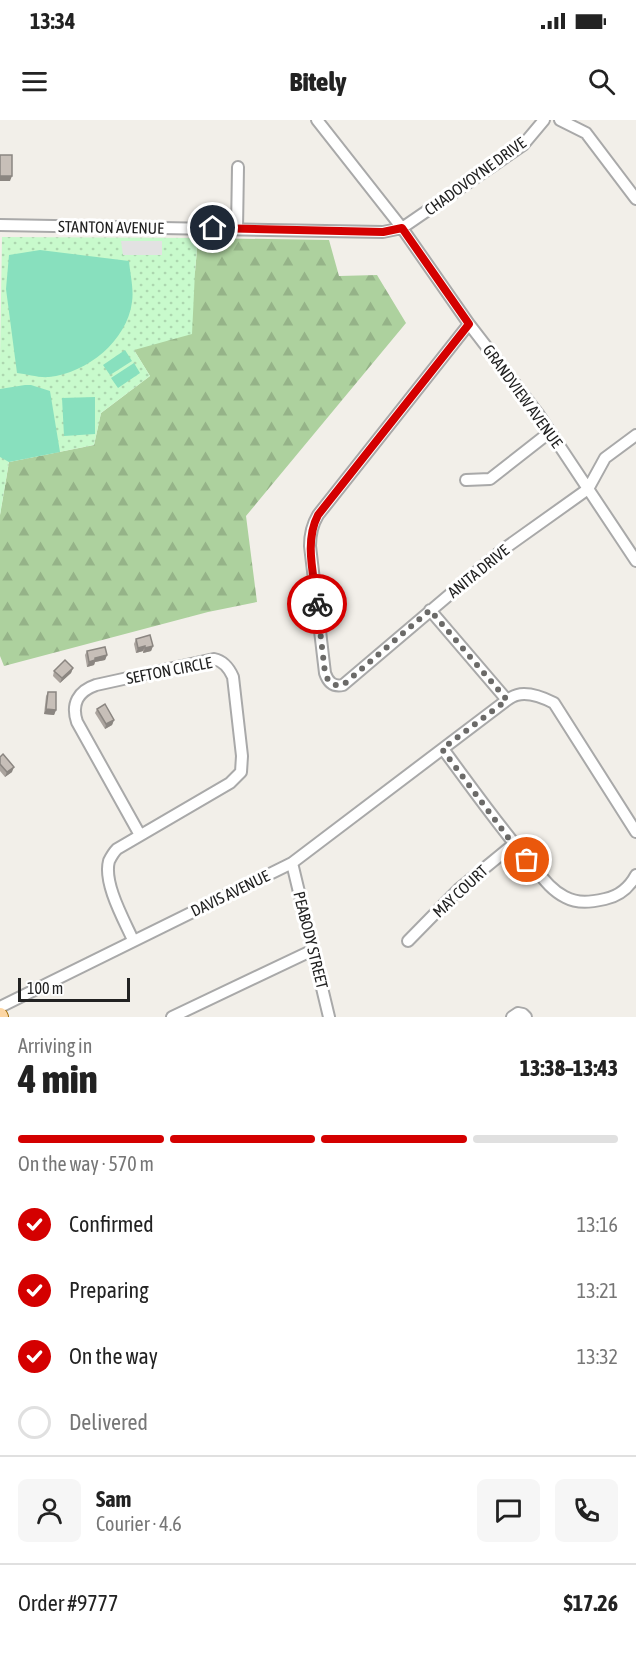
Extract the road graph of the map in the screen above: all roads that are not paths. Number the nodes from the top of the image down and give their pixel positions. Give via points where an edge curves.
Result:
1 (317, 120) edge
2 (544, 120) edge
3 (560, 120) edge
4 (238, 167) dead end
5 (636, 199) edge
6 (0, 225) edge
7 (402, 228) junction
8 (237, 229) junction
9 (469, 324) junction
10 (550, 432) junction
11 (636, 435) edge
12 (466, 480) dead end
13 (588, 489) junction
14 (636, 561) edge
15 (430, 610) junction
16 (507, 700) junction
17 (442, 749) junction
18 (636, 832) edge
19 (140, 835) junction
20 (513, 844) junction
21 (292, 863) junction
22 (636, 875) edge
23 (133, 940) junction
24 (408, 941) dead end
25 (313, 950) junction
26 (0, 1007) edge
27 (172, 1017) edge
28 (330, 1017) edge
29 (512, 1017) edge
30 (526, 1017) edge

1 - 7 street, GRANDVIEW AVENUE
2 - 7 street, CHADOVOYNE DRIVE via 523,144
3 - 5 street via 586,133
4 - 8 street
6 - 8 street, STANTON AVENUE
7 - 8 street, STANTON AVENUE via 383,232
7 - 9 street, GRANDVIEW AVENUE
9 - 10 street, GRANDVIEW AVENUE
9 - 15 street, ANITA DRIVE via 318,515 310,534 325,673 332,684 343,685
10 - 12 street via 490,479
10 - 13 street, GRANDVIEW AVENUE
11 - 13 street via 605,458
13 - 14 street, GRANDVIEW AVENUE
13 - 15 street, ANITA DRIVE
15 - 16 street
16 - 17 street, DAVIS AVENUE
16 - 18 street via 529,695 554,704
17 - 20 street
17 - 21 street, DAVIS AVENUE
19 - 19 street, SEFTON CIRCLE via 230,783 241,772 233,677 221,660 96,685 77,698 77,722
19 - 23 street, SEFTON CIRCLE via 117,849 108,873
20 - 22 street via 554,891 578,902 614,897 631,885
20 - 24 street, MAY COURT
21 - 23 street, DAVIS AVENUE
21 - 25 street, PEABODY STREET
23 - 26 street, DAVIS AVENUE
25 - 27 street
25 - 28 street, PEABODY STREET
29 - 30 street via 518,1013

